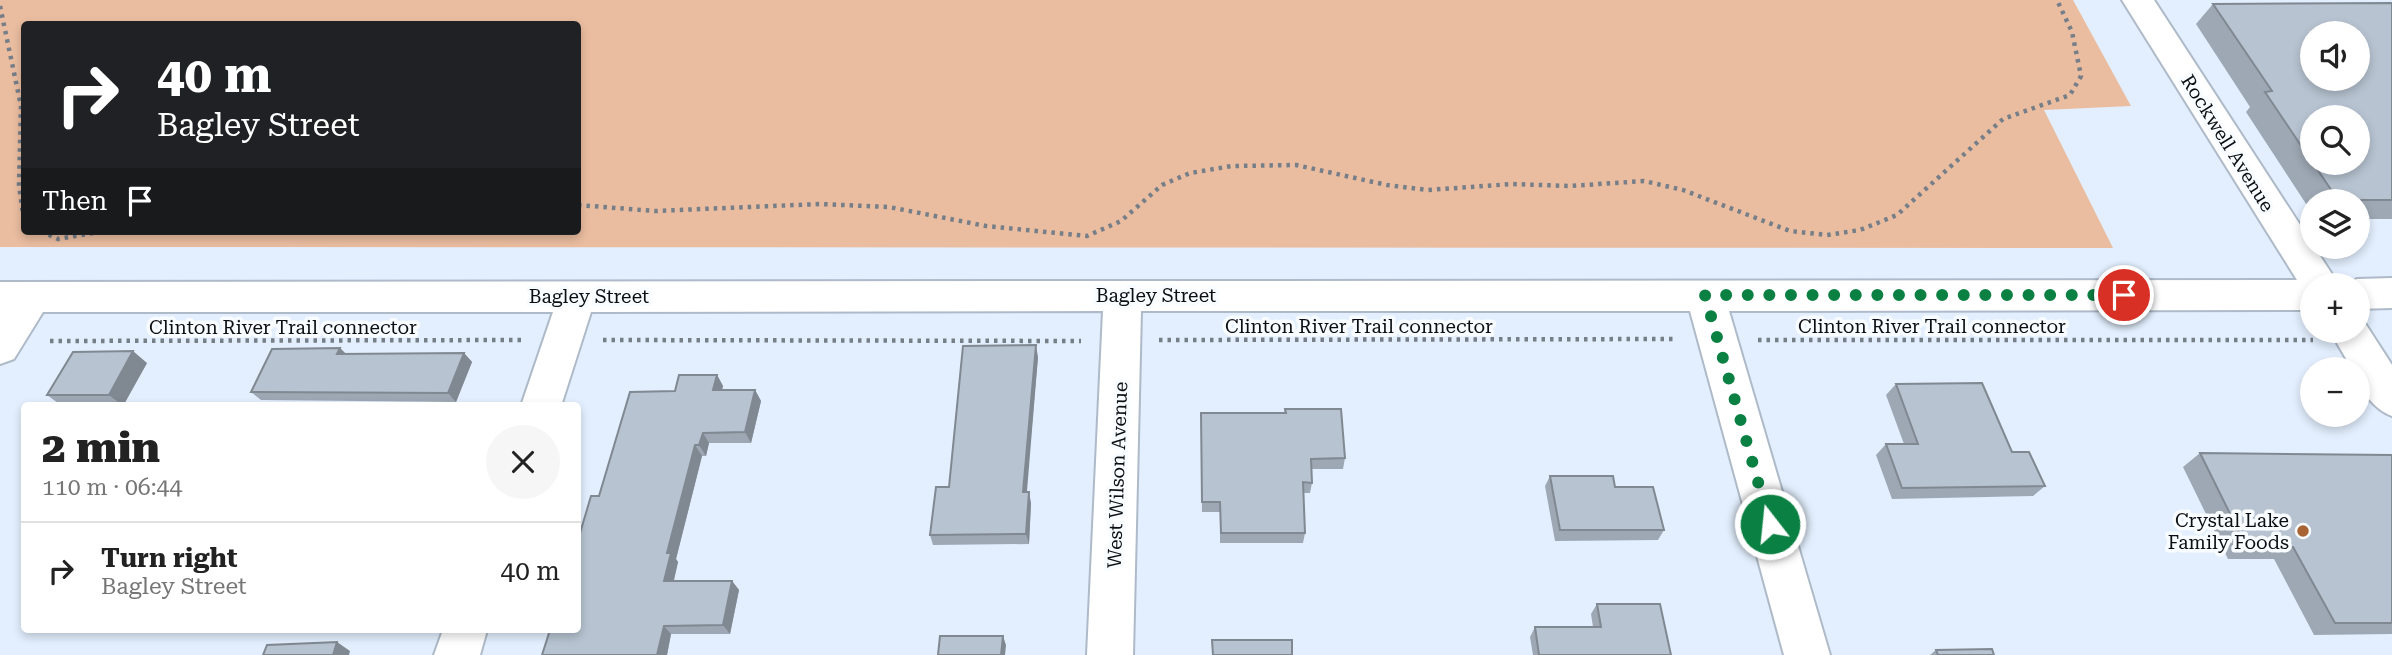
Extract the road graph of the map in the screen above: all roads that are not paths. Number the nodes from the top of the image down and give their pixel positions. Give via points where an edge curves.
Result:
1 (2138, 0) edge
2 (2312, 273) edge
3 (2392, 293) edge
4 (2370, 294) edge
5 (1124, 295) junction
6 (1705, 295) junction
7 (2300, 295) edge
8 (578, 296) junction
9 (16, 297) edge
10 (2340, 343) edge
11 (0, 348) edge
12 (2392, 399) edge
13 (542, 402) edge
14 (464, 633) edge
15 (457, 655) edge
16 (1111, 655) edge
17 (1807, 655) edge

1 - 2 street, Rockwell Avenue
3 - 4 street
5 - 6 street, Bagley Street
5 - 8 street, Bagley Street
5 - 16 street, West Wilson Avenue
6 - 7 street, Bagley Street
6 - 17 street
8 - 9 street, Bagley Street
8 - 13 street
9 - 11 street
10 - 12 street
14 - 15 street

